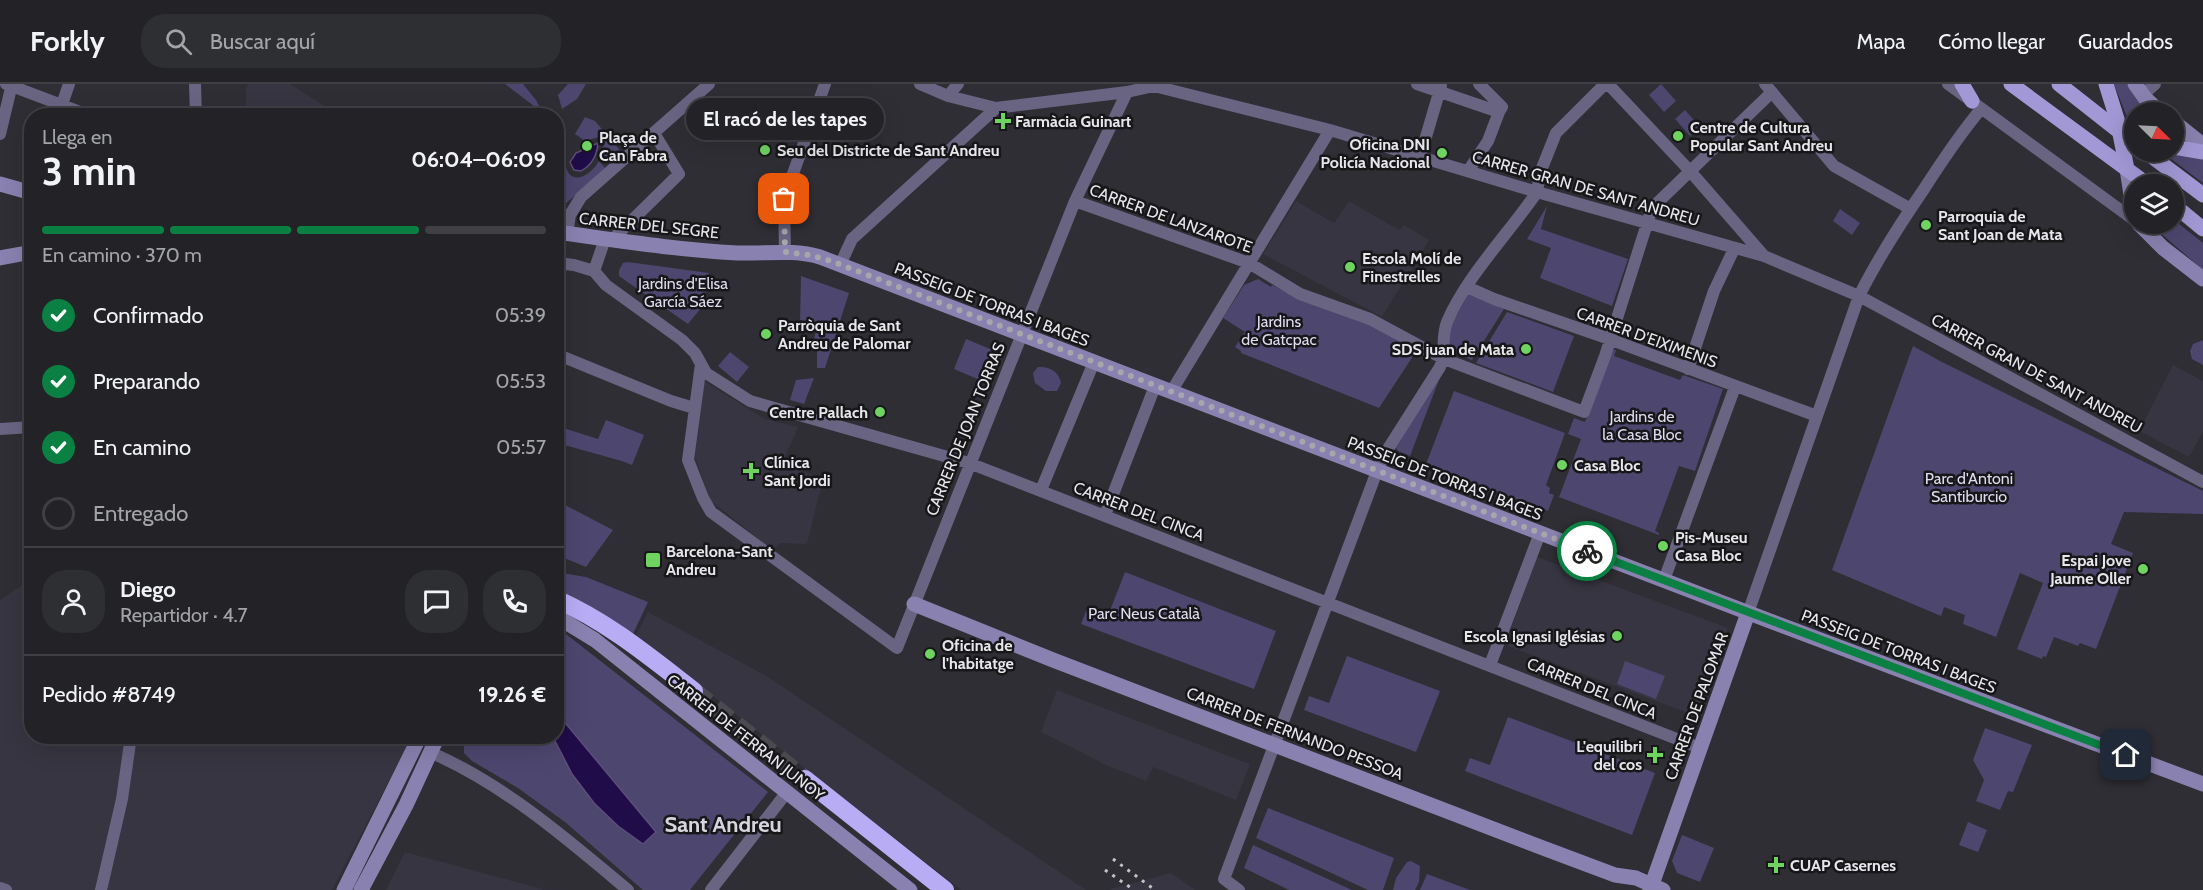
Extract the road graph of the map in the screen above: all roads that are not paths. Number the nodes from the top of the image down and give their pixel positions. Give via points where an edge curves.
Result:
1 (69, 84) edge
2 (195, 84) edge
3 (709, 84) edge
4 (825, 84) edge
5 (920, 84) edge
6 (958, 84) edge
7 (1417, 84) edge
8 (1479, 84) edge
9 (1606, 84) edge
10 (1948, 84) edge
11 (1962, 84) edge
12 (2011, 84) edge
13 (2059, 84) edge
14 (2106, 84) edge
15 (2155, 84) edge
16 (10, 85) edge
17 (1155, 85) edge
18 (1441, 88) edge
19 (1769, 88) edge
20 (2138, 88) edge
21 (1127, 92) junction
22 (948, 96) junction
23 (2151, 102) edge
24 (1977, 105) junction
25 (56, 108) edge
26 (61, 108) edge
27 (196, 108) edge
28 (996, 108) junction
29 (1499, 112) junction
30 (1330, 130) junction
31 (2184, 130) edge
32 (2120, 131) junction
33 (654, 133) junction
34 (0, 134) edge
35 (2124, 134) edge
36 (2203, 145) edge
37 (2184, 149) edge
38 (2203, 152) edge
39 (1420, 157) junction
40 (2159, 162) edge
41 (2127, 169) junction
42 (1468, 171) junction
43 (1690, 171) junction
44 (2127, 174) edge
45 (2134, 174) edge
46 (0, 184) edge
47 (24, 191) edge
48 (1537, 192) junction
49 (2203, 195) edge
50 (1075, 201) junction
51 (1909, 208) junction
52 (2124, 213) edge
53 (2184, 213) edge
54 (1648, 222) junction
55 (564, 228) edge
56 (2203, 229) edge
57 (564, 233) edge
58 (2149, 234) edge
59 (609, 239) junction
60 (1734, 249) junction
61 (785, 252) junction
62 (738, 253) joint
63 (24, 254) edge
64 (1764, 256) junction
65 (0, 258) edge
66 (1249, 263) junction
67 (564, 264) edge
68 (840, 265) junction
69 (594, 271) junction
70 (2203, 279) edge
71 (1467, 287) junction
72 (1859, 296) junction
73 (1020, 334) junction
74 (1611, 340) junction
75 (564, 357) edge
76 (1444, 359) junction
77 (1094, 362) junction
78 (701, 364) junction
79 (1688, 369) junction
80 (1155, 386) junction
81 (1735, 387) junction
82 (1171, 392) junction
83 (694, 408) junction
84 (1817, 417) junction
85 (24, 428) edge
86 (0, 429) edge
87 (969, 463) junction
88 (1377, 471) junction
89 (2203, 482) edge
90 (1041, 490) junction
91 (1105, 515) junction
92 (1540, 533) junction
93 (1664, 580) junction
94 (564, 603) edge
95 (1328, 603) junction
96 (914, 604) junction
97 (1748, 612) junction
98 (564, 621) edge
99 (1490, 665) junction
100 (694, 692) tunnel mouth
101 (130, 744) edge
102 (417, 744) edge
103 (422, 744) edge
104 (435, 744) edge
105 (1274, 744) junction
106 (1700, 748) junction
107 (432, 753) junction
108 (806, 779) tunnel mouth
109 (2203, 784) edge
110 (787, 792) junction
111 (0, 888) edge
112 (1658, 889) edge
113 (6, 890) edge
114 (101, 890) edge
115 (344, 890) edge
116 (361, 890) edge
117 (628, 890) edge
118 (711, 890) edge
119 (910, 890) edge
120 (945, 890) edge
121 (1239, 890) edge

1 - 26 street
2 - 27 street
3 - 33 street
4 - 61 street via 784,199
5 - 22 street, CARRER GRAN DE SANT ANDREU
6 - 22 street
7 - 18 street
8 - 29 street via 1502,107
9 - 43 street
9 - 48 street via 1556,133
10 - 24 street
11 - 24 main road
12 - 41 main road
13 - 32 main road
14 - 32 main road
15 - 20 street via 2146,92
16 - 25 street
16 - 34 street
17 - 21 street, CARRER GRAN DE SANT ANDREU
17 - 30 street, CARRER GRAN DE SANT ANDREU
18 - 29 street
18 - 39 street
19 - 43 street
19 - 51 street via 1833,166
20 - 23 street
21 - 28 street, CARRER GRAN DE SANT ANDREU
21 - 50 street, CARRER DE JOAN TORRAS
22 - 28 street, CARRER GRAN DE SANT ANDREU
24 - 51 street, CARRER DE PALOMAR via 1963,132
24 - 52 street
28 - 68 street via 852,239
29 - 42 street via 1488,141
30 - 39 street, CARRER GRAN DE SANT ANDREU
30 - 66 street
31 - 36 street
32 - 35 main road
32 - 41 main road
33 - 55 street via 581,197
33 - 59 street via 679,174
37 - 38 main road
39 - 42 street, CARRER GRAN DE SANT ANDREU
40 - 49 main road
41 - 44 street
41 - 45 main road
42 - 48 street, CARRER GRAN DE SANT ANDREU
43 - 54 street via 1652,208
43 - 64 street
46 - 47 street
48 - 54 street, CARRER GRAN DE SANT ANDREU
48 - 71 street
50 - 66 street, CARRER DE LANZAROTE
50 - 73 street, CARRER DE JOAN TORRAS
51 - 72 street, CARRER DE PALOMAR
53 - 56 main road
54 - 60 street, CARRER GRAN DE SANT ANDREU
54 - 74 street
57 - 59 street, CARRER DEL SEGRE
58 - 70 street
59 - 62 street, CARRER DEL SEGRE
59 - 69 street
60 - 64 street, CARRER GRAN DE SANT ANDREU
60 - 79 street via 1714,291
61 - 62 street, PASSEIG DE TORRAS I BAGES
61 - 68 street, PASSEIG DE TORRAS I BAGES
63 - 65 street
64 - 72 street, CARRER GRAN DE SANT ANDREU
66 - 76 street, CARRER DE LANZAROTE via 1300,294 1370,319
66 - 82 street
67 - 69 street
68 - 73 street, PASSEIG DE TORRAS I BAGES
69 - 78 street, CARRER DEL CINCA via 606,285 682,340
71 - 74 street, CARRER D'EIXIMENIS
71 - 76 street via 1447,323
72 - 84 street, CARRER DE PALOMAR
72 - 89 street, CARRER GRAN DE SANT ANDREU
73 - 77 street, PASSEIG DE TORRAS I BAGES
73 - 87 street, CARRER DE JOAN TORRAS
74 - 76 street, CARRER DE LANZAROTE via 1584,412
74 - 79 street, CARRER D'EIXIMENIS
75 - 83 street
76 - 88 street
77 - 80 street, PASSEIG DE TORRAS I BAGES
77 - 90 street
78 - 83 street
78 - 87 street, CARRER DEL CINCA via 716,382 750,401
79 - 81 street, CARRER D'EIXIMENIS
80 - 82 street, PASSEIG DE TORRAS I BAGES
80 - 91 street
81 - 84 street, CARRER D'EIXIMENIS
81 - 93 street
82 - 88 street, PASSEIG DE TORRAS I BAGES
83 - 96 street, CARRER DE JOAN TORRAS via 688,460 711,512 897,648
84 - 97 street, CARRER DE PALOMAR
85 - 86 street
87 - 90 street, CARRER DEL CINCA
87 - 96 street, CARRER DE JOAN TORRAS
88 - 92 street, PASSEIG DE TORRAS I BAGES
88 - 95 street
90 - 91 street, CARRER DEL CINCA
91 - 95 street, CARRER DEL CINCA
92 - 93 street, PASSEIG DE TORRAS I BAGES
92 - 99 street
93 - 97 street, PASSEIG DE TORRAS I BAGES
94 - 100 highway via 621,635
95 - 99 street, CARRER DEL CINCA
95 - 105 street
96 - 105 street, CARRER DE FERNANDO PESSOA
97 - 106 street, CARRER DE PALOMAR
97 - 109 street, PASSEIG DE TORRAS I BAGES
98 - 110 street, CARRER DE FERRAN JUNOY via 595,640
99 - 106 street, CARRER DEL CINCA
101 - 114 street
102 - 115 street
103 - 107 street
104 - 107 street
105 - 112 street, CARRER DE FERNANDO PESSOA
105 - 121 street via 1224,879
106 - 112 street, CARRER DE PALOMAR
107 - 116 street
107 - 117 street via 506,794
108 - 120 highway
110 - 118 street
110 - 119 street, CARRER DE FERRAN JUNOY
111 - 113 street

